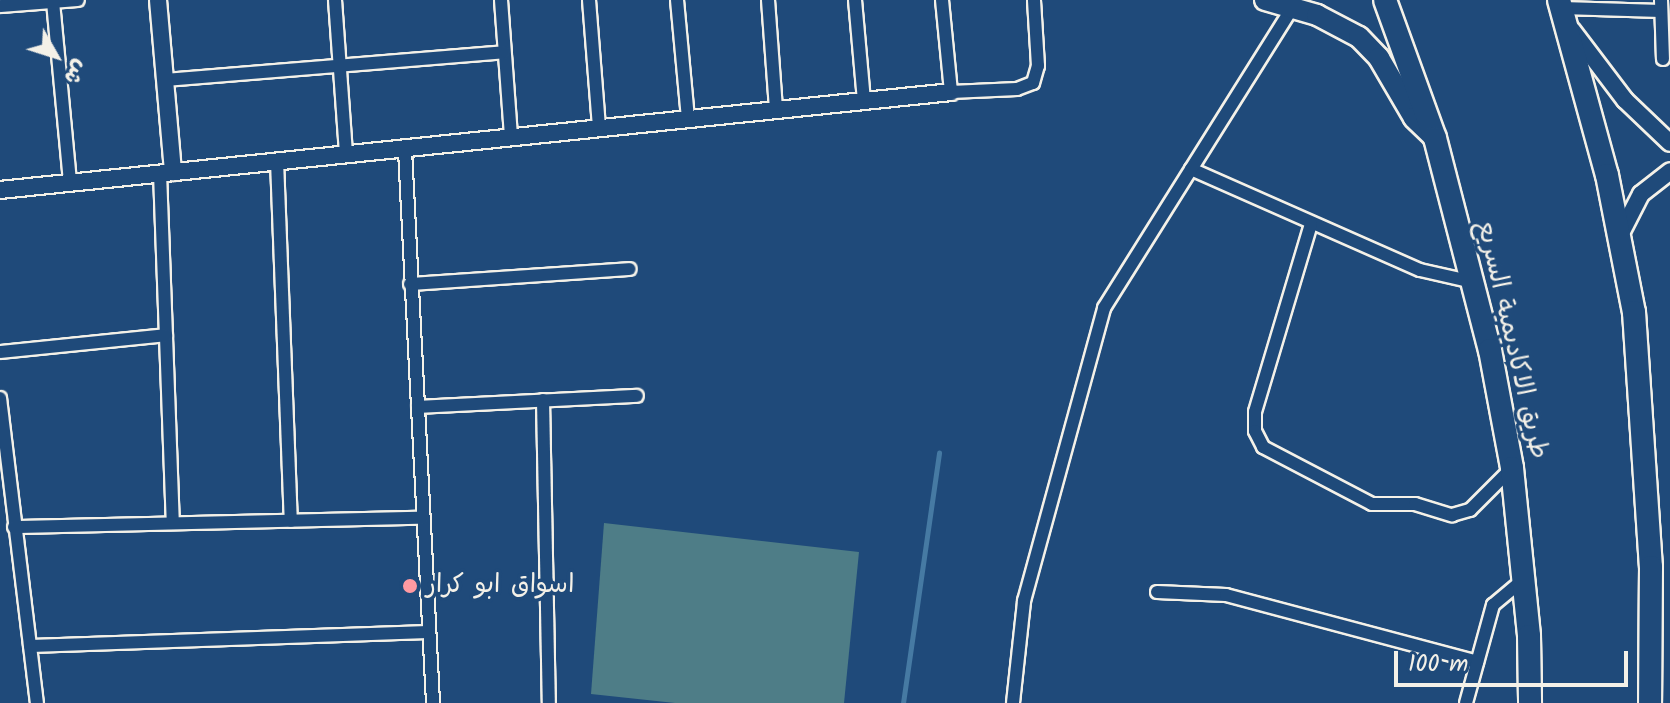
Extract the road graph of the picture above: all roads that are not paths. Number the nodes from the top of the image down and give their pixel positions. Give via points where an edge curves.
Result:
1 (78, 0) edge
2 (158, 0) edge
3 (335, 0) edge
4 (501, 0) edge
5 (589, 0) edge
6 (677, 0) edge
7 (768, 0) edge
8 (855, 0) edge
9 (942, 0) edge
10 (1034, 0) edge
11 (1266, 0) edge
12 (1385, 0) edge
13 (53, 2) junction
14 (0, 6) edge
15 (1661, 6) edge
16 (1293, 7) junction
17 (1561, 8) edge
18 (504, 52) junction
19 (1663, 59) dead end
20 (339, 66) junction
21 (165, 80) junction
22 (951, 92) junction
23 (864, 101) junction
24 (776, 110) junction
25 (688, 119) junction
26 (599, 128) junction
27 (511, 137) junction
28 (1435, 138) junction
29 (1670, 143) edge
30 (405, 150) junction
31 (346, 154) junction
32 (277, 161) junction
33 (1191, 169) junction
34 (1670, 171) edge
35 (166, 172) junction
36 (70, 182) junction
37 (0, 190) edge
38 (1311, 224) junction
39 (1619, 236) junction
40 (629, 269) dead end
41 (1473, 282) junction
42 (410, 284) junction
43 (166, 335) junction
44 (0, 352) edge
45 (637, 396) dead end
46 (0, 398) edge
47 (543, 400) junction
48 (418, 407) junction
49 (1512, 468) junction
50 (423, 518) junction
51 (291, 521) junction
52 (173, 523) junction
53 (14, 527) junction
54 (1524, 579) junction
55 (1157, 592) dead end
56 (429, 632) junction
57 (30, 646) junction
58 (1477, 662) junction
59 (37, 703) edge
60 (433, 703) edge
61 (549, 703) edge
62 (1013, 703) edge
63 (1466, 703) edge
64 (1530, 703) edge
65 (1650, 703) edge

1 - 13 street
2 - 21 street
3 - 20 street
4 - 18 street
5 - 26 street
6 - 25 street
7 - 24 street
8 - 23 street
9 - 22 street
10 - 22 street via 1038,66 1033,83 1017,89
11 - 16 main road
12 - 28 highway, طريق الاكاديمية السريع
13 - 14 street
13 - 36 street
15 - 17 street
15 - 19 street
16 - 28 main road via 1342,27 1372,49 1408,109
16 - 33 street
17 - 29 street via 1603,75
17 - 39 highway via 1597,133
18 - 20 street
18 - 27 street
20 - 21 street
20 - 31 street
21 - 35 street
22 - 23 street
23 - 24 street
24 - 25 street
25 - 26 street
26 - 27 street
27 - 30 street
28 - 41 highway, طريق الاكاديمية السريع
30 - 31 street
30 - 42 street
31 - 32 street
32 - 35 street
32 - 51 street
33 - 38 street
33 - 62 street via 1117,280 1093,336 1054,506 1024,601
34 - 39 street via 1641,194
35 - 36 street
35 - 43 street
36 - 37 street
38 - 41 street via 1432,275
38 - 49 street via 1255,412 1255,431 1263,447 1372,504 1415,504 1452,515 1470,510
39 - 65 highway via 1641,384 1651,567
40 - 42 street
41 - 49 highway, طريق الاكاديمية السريع
42 - 48 street
43 - 44 street
43 - 52 street
45 - 47 street
46 - 53 street
47 - 48 street
47 - 61 street
48 - 50 street
49 - 54 highway, طريق الاكاديمية السريع
50 - 51 street
50 - 56 street
51 - 52 street
52 - 53 street
53 - 57 street
54 - 58 street via 1493,605
54 - 64 highway, طريق الاكاديمية السريع
55 - 58 street via 1226,595
56 - 57 street
56 - 60 street
57 - 59 street
58 - 63 street

